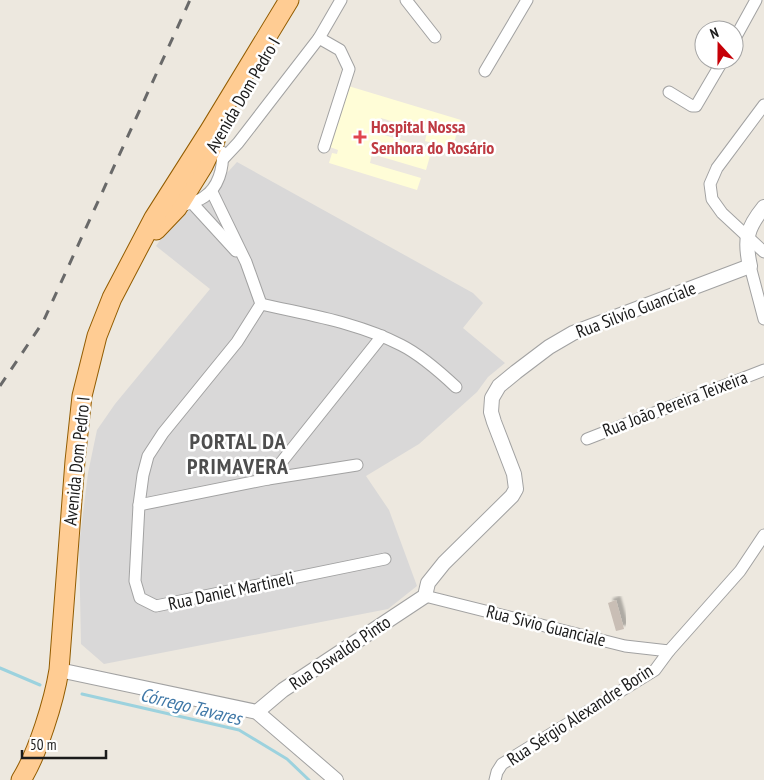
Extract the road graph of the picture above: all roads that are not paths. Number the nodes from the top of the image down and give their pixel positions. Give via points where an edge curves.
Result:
1 (288, 0) edge
2 (298, 0) edge
3 (342, 0) edge
4 (406, 0) edge
5 (527, 0) edge
6 (756, 0) edge
7 (744, 22) edge
8 (434, 37) dead end
9 (320, 38) junction
10 (717, 70) edge
11 (485, 72) dead end
12 (669, 92) dead end
13 (764, 105) edge
14 (215, 129) junction
15 (324, 147) dead end
16 (223, 159) junction
17 (212, 192) junction
18 (185, 205) junction
19 (764, 207) edge
20 (154, 218) junction
21 (746, 237) junction
22 (764, 252) edge
23 (131, 260) junction
24 (246, 262) junction
25 (750, 266) junction
26 (261, 304) junction
27 (764, 319) edge
28 (382, 336) junction
29 (764, 370) edge
30 (456, 387) dead end
31 (587, 439) dead end
32 (357, 465) dead end
33 (268, 479) junction
34 (139, 505) junction
35 (764, 536) edge
36 (384, 559) dead end
37 (425, 596) junction
38 (669, 651) junction
39 (59, 670) junction
40 (257, 712) junction
41 (25, 778) edge
42 (336, 780) edge
43 (495, 780) edge

1 - 14 main road, Avenida Dom Pedro I
2 - 14 main road, Avenida Dom Pedro I
3 - 9 street
4 - 8 street
5 - 11 street
6 - 7 street
9 - 15 street via 340,50 349,69
9 - 16 street
10 - 12 street via 696,106
13 - 21 street via 717,168 710,184 712,199
14 - 16 street
14 - 18 main road, Avenida Dom Pedro I
14 - 20 main road, Avenida Dom Pedro I
16 - 17 street via 221,173
17 - 18 street
17 - 24 street
18 - 20 street
18 - 23 main road, Avenida Dom Pedro I
18 - 24 street
19 - 21 street
20 - 23 main road, Avenida Dom Pedro I
21 - 22 street
21 - 25 street
23 - 39 main road, Avenida Dom Pedro I via 97,336 82,396 74,460
24 - 26 street
25 - 27 street
25 - 37 street, Rua Silvio Guanciale via 573,334 549,347 499,386 492,398 492,417 514,474 516,488 504,506 444,563 428,583
26 - 28 street via 351,324
26 - 34 street, Rua Daniel Martineli via 237,342 148,456
28 - 30 street via 403,345
28 - 33 street
29 - 31 street, Rua João Pereira Teixeira
32 - 33 street
33 - 34 street
34 - 36 street, Rua Daniel Martineli via 135,581 140,598 156,606
35 - 38 street, Rua Sérgio Alexandre Borin via 740,571
37 - 38 street, Rua Sivio Guanciale via 625,646
37 - 40 street, Rua Oswaldo Pinto via 283,690
38 - 43 street, Rua Sérgio Alexandre Borin via 655,670 502,764
39 - 40 street
39 - 41 main road, Avenida Dom Pedro I via 56,688
40 - 42 street

